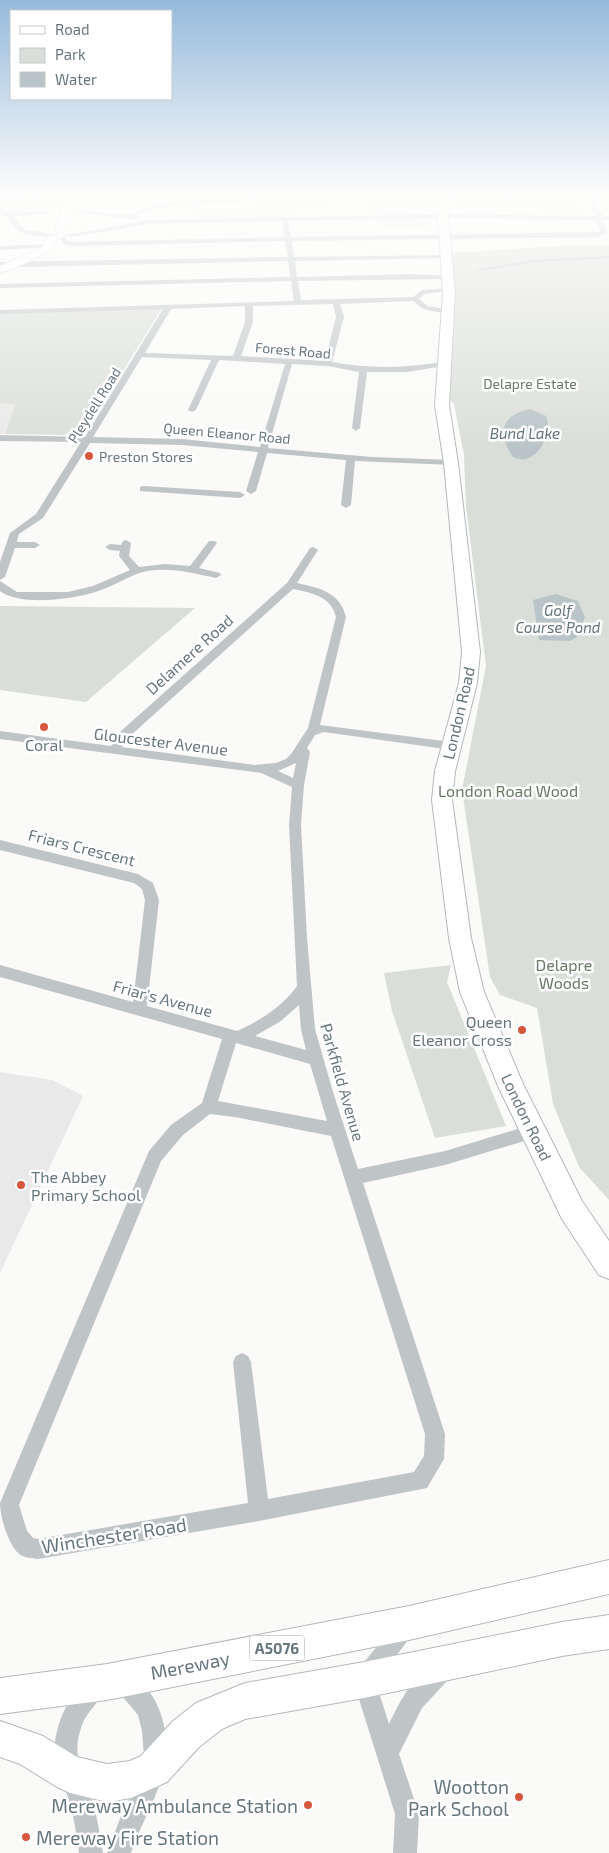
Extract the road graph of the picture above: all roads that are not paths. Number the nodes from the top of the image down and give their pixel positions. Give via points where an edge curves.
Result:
1 (310, 279) edge
2 (430, 279) edge
3 (448, 279) edge
4 (294, 280) junction
5 (448, 283) junction
6 (0, 286) edge
7 (415, 299) junction
8 (336, 302) junction
9 (298, 303) junction
10 (249, 305) junction
11 (168, 307) junction
12 (0, 312) edge
13 (448, 312) junction
14 (140, 356) junction
15 (216, 357) junction
16 (236, 358) junction
17 (289, 362) junction
18 (328, 364) junction
19 (444, 364) junction
20 (363, 370) junction
21 (192, 410) dead end
22 (356, 428) dead end
23 (0, 438) edge
24 (88, 440) junction
25 (263, 450) junction
26 (351, 458) junction
27 (451, 463) junction
28 (143, 489) dead end
29 (346, 505) dead end
30 (10, 545) junction
31 (34, 545) dead end
32 (196, 545) dead end
33 (110, 547) dead end
34 (313, 550) dead end
35 (136, 570) junction
36 (193, 570) junction
37 (216, 576) dead end
38 (0, 577) edge
39 (0, 584) edge
40 (291, 585) junction
41 (313, 730) junction
42 (0, 735) edge
43 (303, 745) junction
44 (452, 746) junction
45 (114, 752) junction
46 (265, 769) junction
47 (298, 785) junction
48 (0, 845) edge
49 (0, 971) edge
50 (304, 987) junction
51 (139, 1010) junction
52 (235, 1036) junction
53 (316, 1059) junction
54 (208, 1107) junction
55 (337, 1130) junction
56 (534, 1131) junction
57 (353, 1178) junction
58 (609, 1265) edge
59 (242, 1362) dead end
60 (259, 1511) junction
61 (609, 1578) edge
62 (409, 1623) junction
63 (609, 1632) edge
64 (482, 1655) junction
65 (364, 1680) junction
66 (107, 1682) junction
67 (0, 1696) edge
68 (0, 1739) edge
69 (388, 1753) junction
70 (154, 1769) junction
71 (70, 1774) junction
72 (90, 1853) edge
73 (119, 1853) edge
74 (405, 1853) edge

1 - 4 street
2 - 5 street
3 - 5 highway, London Road
4 - 6 street
4 - 9 street
5 - 7 street via 422,292
5 - 13 highway, London Road
7 - 8 street
7 - 13 street via 417,304 431,310
8 - 9 street
8 - 18 street via 340,317
9 - 10 street
10 - 11 street
10 - 16 street via 249,322
11 - 12 street
11 - 14 street, Pleydell Road
13 - 19 highway, London Road
14 - 15 street, Forest Road
14 - 24 street, Pleydell Road
15 - 16 street, Forest Road
15 - 21 street
16 - 17 street, Forest Road
17 - 18 street, Forest Road
17 - 25 street
18 - 20 street, Forest Road
19 - 20 street, Forest Road via 407,370
19 - 27 highway, London Road via 442,405
20 - 22 street
23 - 24 street, Queen Eleanor Road
24 - 25 street, Queen Eleanor Road via 182,442
24 - 30 street, Pleydell Road via 40,516 18,530
25 - 26 street, Queen Eleanor Road
25 - 28 street via 251,491 240,495
26 - 27 street, Queen Eleanor Road
26 - 29 street
27 - 44 highway, London Road via 471,652 468,683
30 - 31 street
30 - 38 street
32 - 36 street via 211,545
33 - 35 street via 126,545 124,556
34 - 40 street, Delamere Road
35 - 36 street via 162,567
35 - 39 street via 106,586 67,596 22,596 7,592
36 - 37 street
40 - 41 street via 334,599 340,608 341,618
40 - 45 street, Delamere Road via 125,734
41 - 43 street
41 - 44 street via 324,728
42 - 45 street, Gloucester Avenue
43 - 46 street, Gloucester Avenue via 289,763
43 - 47 street, Parkfield Avenue
44 - 56 highway, London Road via 445,770 442,800 460,938 472,992 492,1044
45 - 46 street, Gloucester Avenue
46 - 47 street
47 - 50 street, Parkfield Avenue via 295,826
48 - 51 street, Friars Crescent via 138,879 148,886 152,900
49 - 51 street, Friar's Avenue
50 - 52 street via 295,1002 279,1016
50 - 53 street, Parkfield Avenue via 308,1029
51 - 52 street, Friar's Avenue
52 - 53 street, Friar's Avenue
52 - 54 street
53 - 55 street, Parkfield Avenue
54 - 55 street
54 - 60 street, Winchester Road via 177,1130 155,1156 9,1505 19,1537 26,1547 38,1549
55 - 57 street, Parkfield Avenue
56 - 57 street via 445,1158
56 - 58 highway, London Road via 572,1210
57 - 60 street, Winchester Road via 435,1434 434,1459 420,1481
59 - 60 street
61 - 62 highway, Mereway / A5076
62 - 65 street
62 - 66 highway, Mereway / A5076
63 - 64 highway
64 - 65 highway
64 - 69 street via 438,1674 426,1683 408,1709
65 - 69 street
65 - 70 highway via 286,1692 224,1709 186,1734
66 - 67 highway, Mereway / A5076
66 - 70 street via 126,1686 139,1696 149,1714
66 - 71 street via 91,1692 73,1722 66,1758
68 - 71 highway via 30,1748
69 - 74 street via 407,1814
70 - 71 highway via 131,1779 107,1783
70 - 73 street
71 - 72 street via 88,1828

